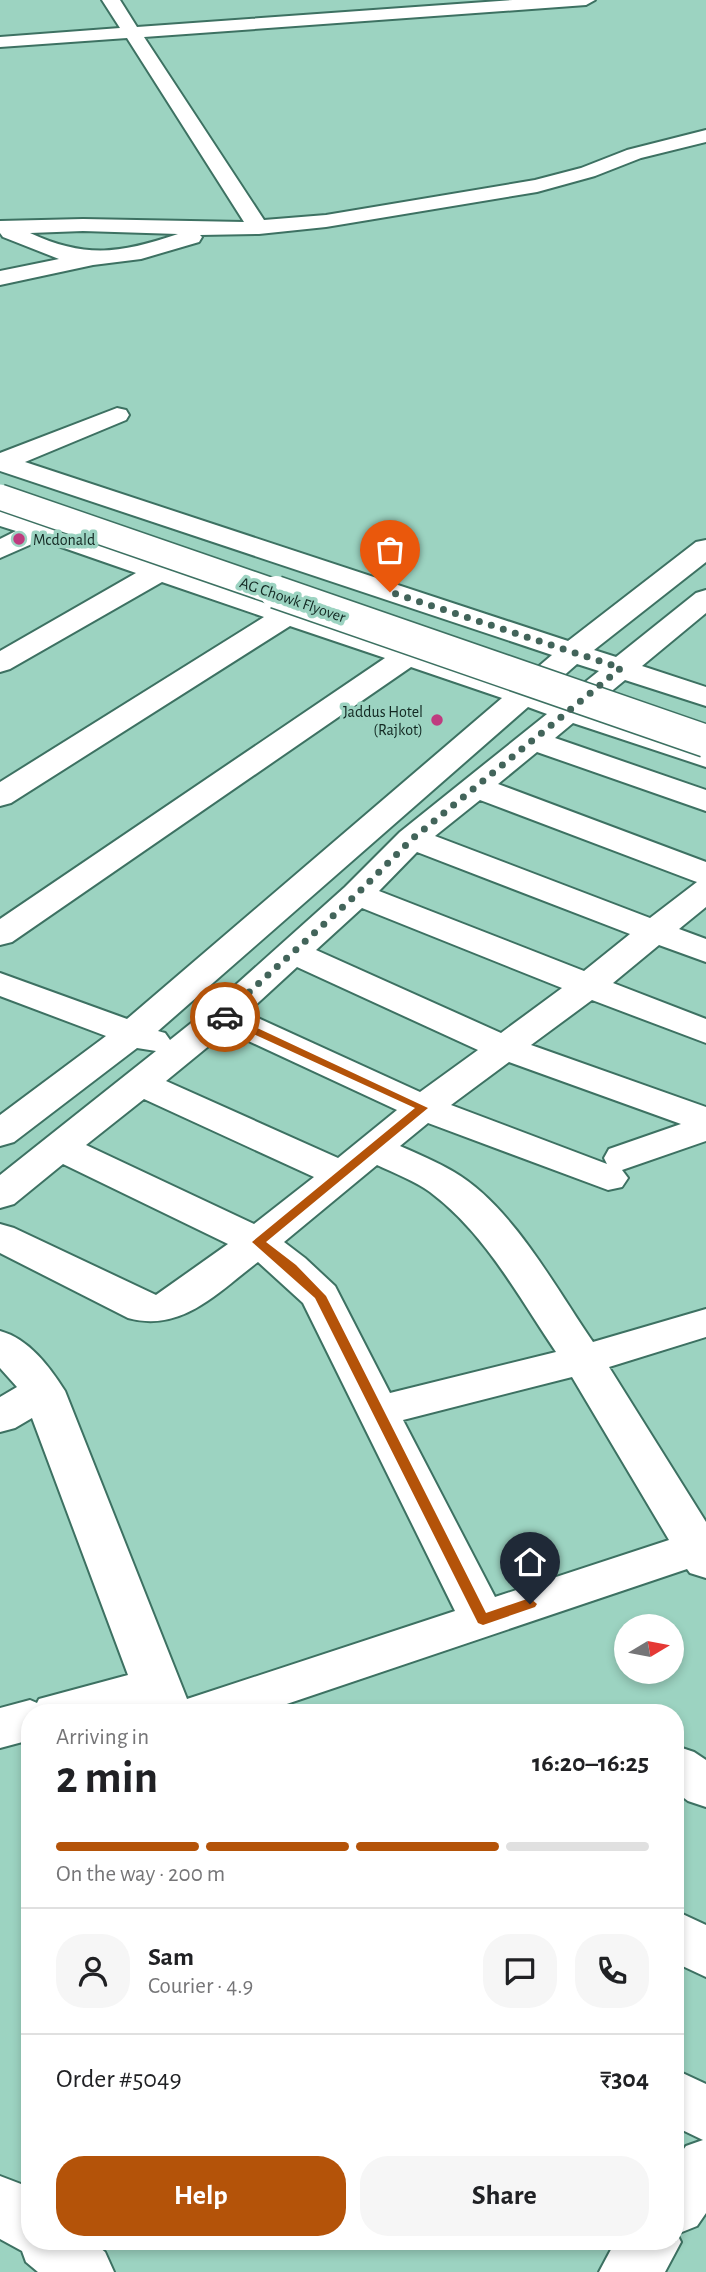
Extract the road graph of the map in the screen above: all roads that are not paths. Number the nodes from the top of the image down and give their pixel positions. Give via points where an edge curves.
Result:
1 (111, 0) edge
2 (520, 0) edge
3 (586, 0) edge
4 (132, 30) junction
5 (0, 39) edge
6 (706, 136) edge
7 (2, 227) edge
8 (216, 228) junction
9 (259, 228) junction
10 (87, 260) junction
11 (1, 264) edge
12 (117, 415) dead end
13 (0, 468) edge
14 (0, 497) edge
15 (0, 517) edge
16 (40, 530) junction
17 (706, 548) edge
18 (0, 550) edge
19 (160, 571) junction
20 (706, 598) edge
21 (287, 615) junction
22 (572, 653) junction
23 (408, 656) junction
24 (0, 663) edge
25 (621, 668) junction
26 (522, 695) junction
27 (706, 697) edge
28 (568, 711) junction
29 (706, 715) edge
30 (532, 740) junction
31 (706, 741) edge
32 (706, 758) edge
33 (476, 787) junction
34 (0, 796) edge
35 (706, 801) edge
36 (412, 839) junction
37 (706, 874) edge
38 (706, 890) edge
39 (357, 894) junction
40 (654, 931) junction
41 (0, 935) edge
42 (706, 951) edge
43 (292, 952) junction
44 (0, 984) edge
45 (586, 987) junction
46 (223, 1016) junction
47 (706, 1032) edge
48 (132, 1034) junction
49 (502, 1047) junction
50 (176, 1051) junction
51 (138, 1082) junction
52 (423, 1108) junction
53 (706, 1120) edge
54 (706, 1128) edge
55 (0, 1134) edge
56 (58, 1147) junction
57 (374, 1148) junction
58 (341, 1174) junction
59 (0, 1195) edge
60 (0, 1237) edge
61 (258, 1242) junction
62 (706, 1323) edge
63 (0, 1345) edge
64 (583, 1360) junction
65 (43, 1391) junction
66 (377, 1411) junction
67 (0, 1418) edge
68 (703, 1551) edge
69 (483, 1620) junction
70 (163, 1700) edge
71 (130, 1704) edge
72 (230, 1704) edge
73 (21, 1722) edge
74 (0, 1728) edge
75 (684, 1771) edge
76 (706, 1786) edge
77 (684, 1939) edge
78 (706, 1954) edge
79 (684, 2101) edge
80 (706, 2115) edge
81 (706, 2165) edge
82 (684, 2196) edge
83 (0, 2203) edge
84 (21, 2220) edge
85 (57, 2250) edge
86 (645, 2250) edge
87 (84, 2272) edge
88 (629, 2272) edge

1 - 4 street
2 - 4 street
3 - 4 street
4 - 5 street
4 - 9 street
6 - 9 street via 537,186
7 - 8 street
7 - 10 street
8 - 9 street
8 - 10 street via 137,255
10 - 11 street
12 - 13 street
13 - 22 street
13 - 29 street, AG Chowk Flyover
14 - 31 street, AG Chowk Flyover, bridge
15 - 16 street
16 - 18 street
16 - 19 street
17 - 22 street
19 - 21 street
19 - 24 street
20 - 25 street
21 - 23 street
21 - 34 street
22 - 25 street
22 - 26 street
23 - 26 street
23 - 41 street
25 - 27 street
25 - 28 street
26 - 28 street
26 - 48 street
28 - 30 street
28 - 32 street
30 - 33 street
30 - 35 street
33 - 36 street
33 - 37 street
36 - 39 street
36 - 40 street
38 - 40 street
39 - 43 street
39 - 45 street
40 - 42 street
40 - 45 street
43 - 46 street
43 - 49 street
44 - 48 street
45 - 47 street
45 - 49 street
46 - 50 street
46 - 52 street
48 - 50 street
48 - 55 street
49 - 52 street
49 - 53 street
50 - 51 street
51 - 56 street
51 - 58 street
52 - 54 street via 616,1168
52 - 57 street
56 - 59 street
56 - 61 street
57 - 58 street
57 - 64 street via 442,1181 471,1205 502,1241
58 - 61 street
60 - 61 street via 130,1303 157,1309 173,1304
61 - 66 street via 320,1296
62 - 64 street
63 - 65 street
64 - 66 street
64 - 68 street
65 - 67 street
65 - 70 street
66 - 69 street
68 - 69 street
69 - 72 street
70 - 71 street
73 - 74 street
75 - 76 street
77 - 78 street
79 - 80 street
81 - 82 street
83 - 84 street
85 - 87 street
86 - 88 street

